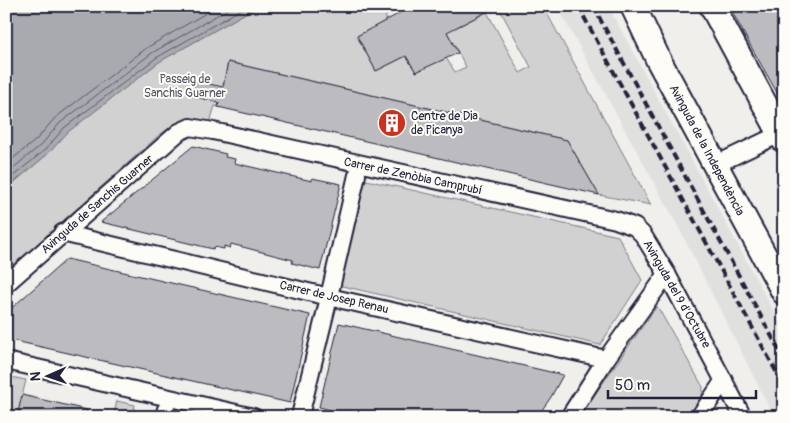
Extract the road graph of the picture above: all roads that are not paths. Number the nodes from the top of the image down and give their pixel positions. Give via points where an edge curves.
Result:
1 (633, 6) edge
2 (712, 6) edge
3 (190, 127) joint
4 (783, 135) edge
5 (715, 164) junction
6 (357, 175) dead end
7 (635, 227) joint
8 (62, 233) junction
9 (667, 274) junction
10 (6, 284) edge
11 (331, 288) dead end
12 (784, 292) edge
13 (326, 306) dead end
14 (606, 359) junction
15 (6, 361) edge
16 (724, 380) junction
17 (300, 416) edge
18 (254, 417) edge
19 (569, 417) edge
20 (699, 417) edge
21 (743, 417) edge

1 - 5 street, Avinguda de la Independència
2 - 4 street
3 - 7 street, Carrer de Zenòbia Camprubí via 616,220
3 - 8 street, Avinguda de Sanchis Guarner via 171,138
4 - 5 street
5 - 12 street, Avinguda de la Independència
6 - 11 street
7 - 9 street, Avinguda del 9 d'Octubre
8 - 10 street, Avinguda de Sanchis Guarner
8 - 14 street, Carrer de Josep Renau
9 - 14 street
9 - 16 street, Avinguda del 9 d'Octubre
13 - 17 street
14 - 19 street
15 - 18 street
16 - 20 street
16 - 21 street, Avinguda del 9 d'Octubre

